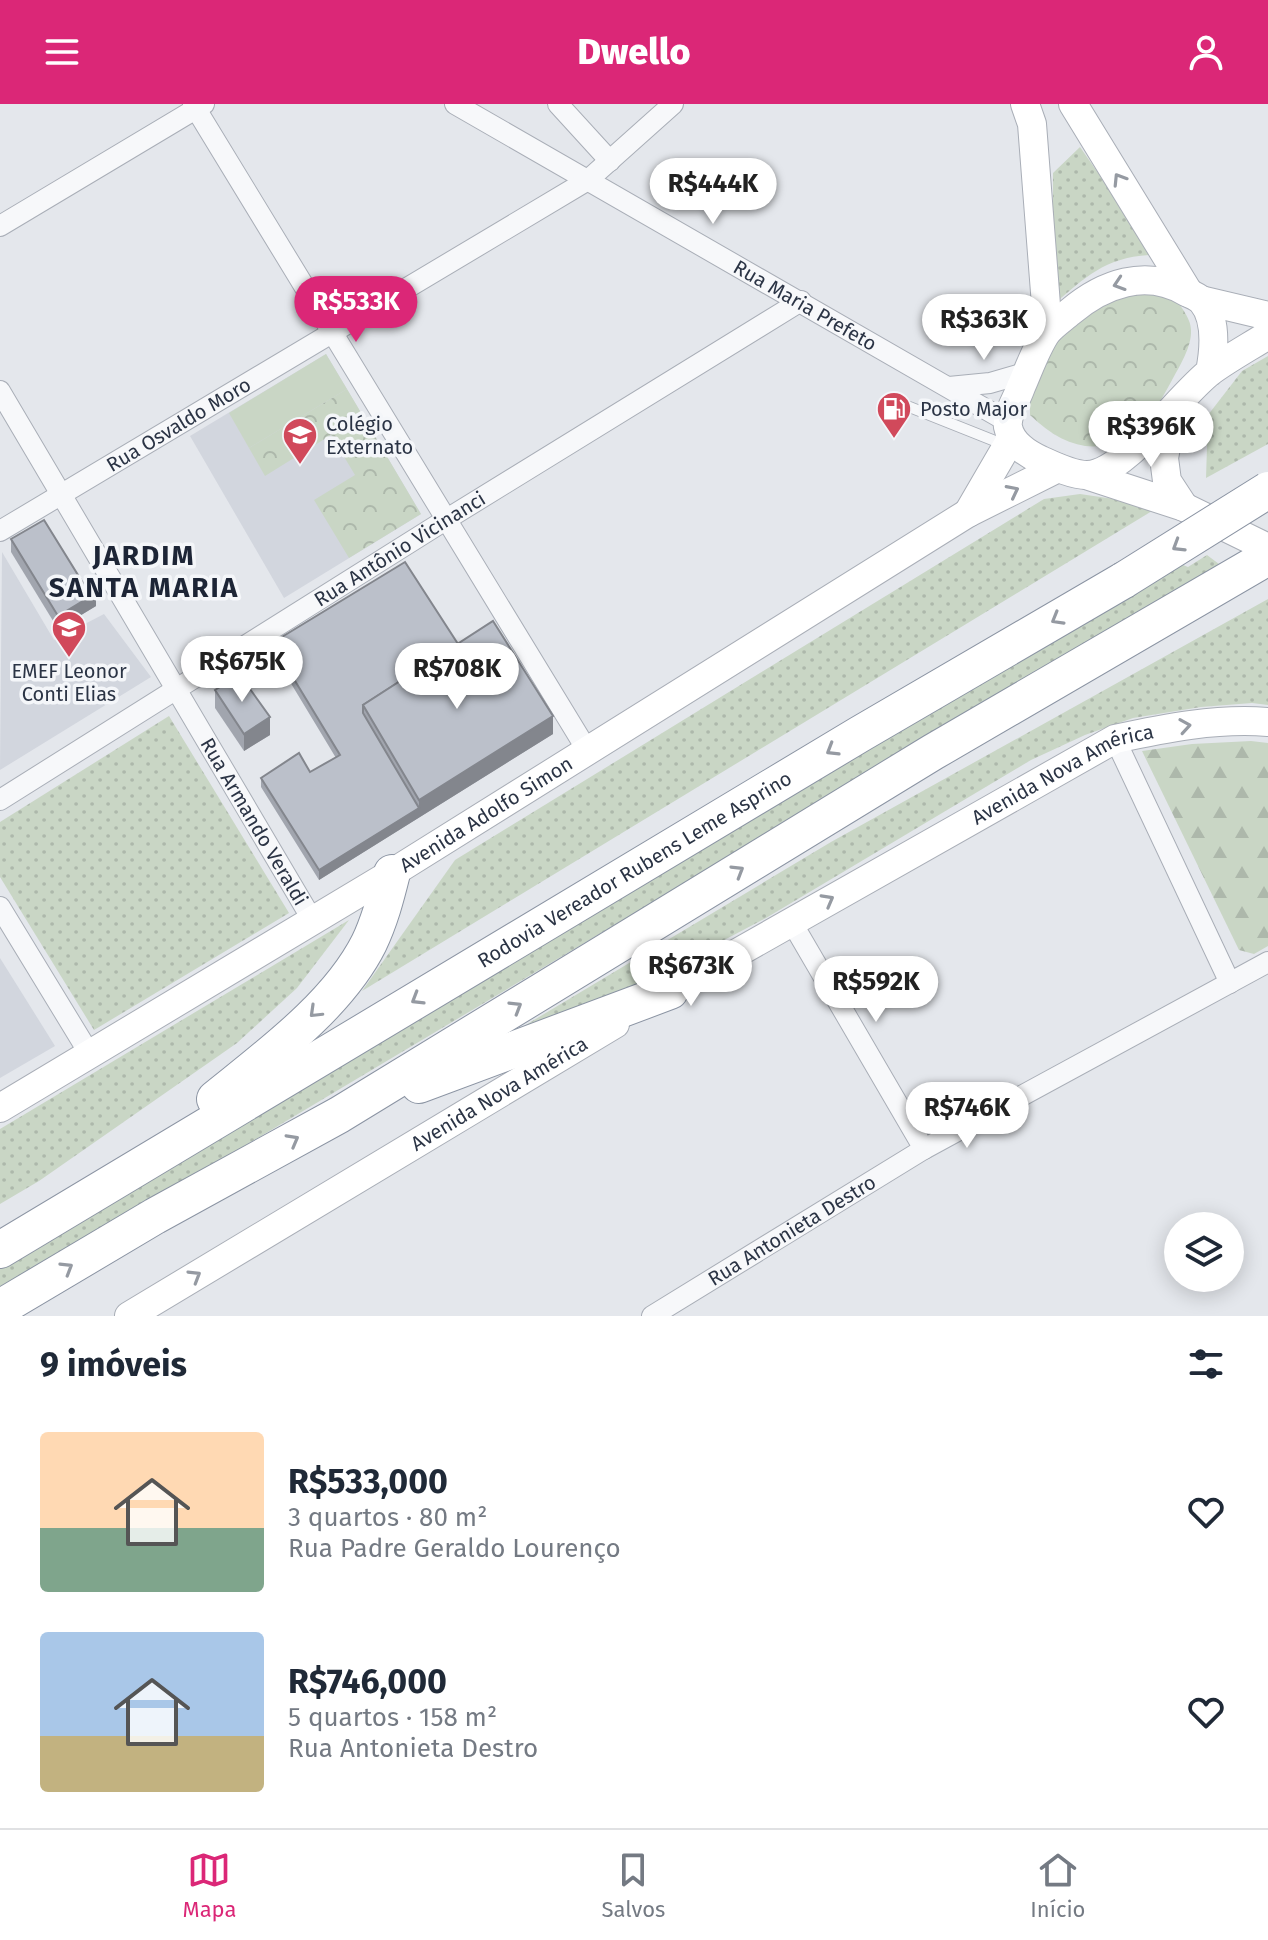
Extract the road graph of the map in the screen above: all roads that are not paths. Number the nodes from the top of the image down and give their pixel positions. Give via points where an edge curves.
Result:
1 (455, 104) edge
2 (558, 104) edge
3 (673, 104) edge
4 (1025, 104) edge
5 (1073, 104) edge
6 (198, 106) edge
7 (610, 161) junction
8 (588, 180) junction
9 (0, 226) edge
10 (1195, 297) junction
11 (801, 301) junction
12 (1268, 316) edge
13 (1048, 331) junction
14 (332, 332) junction
15 (1268, 335) edge
16 (1028, 372) junction
17 (1210, 372) junction
18 (949, 387) junction
19 (0, 391) edge
20 (897, 402) dead end
21 (1174, 405) junction
22 (1009, 436) junction
23 (1058, 468) junction
24 (1089, 476) junction
25 (1268, 490) edge
26 (62, 494) junction
27 (1184, 507) junction
28 (968, 513) junction
29 (447, 519) junction
30 (0, 531) edge
31 (1268, 548) edge
32 (1268, 557) edge
33 (175, 690) junction
34 (1268, 722) edge
35 (1115, 739) junction
36 (587, 750) junction
37 (0, 800) edge
38 (392, 873) junction
39 (0, 907) edge
40 (313, 921) junction
41 (791, 921) junction
42 (1268, 962) edge
43 (1230, 983) junction
44 (670, 991) junction
45 (89, 1053) junction
46 (0, 1108) edge
47 (339, 1115) junction
48 (924, 1149) junction
49 (106, 1186) junction
50 (0, 1250) edge
51 (0, 1308) edge
52 (129, 1316) edge
53 (652, 1316) edge

1 - 8 street, Rua Maria Prefeto
2 - 7 street
3 - 7 street, Rua Osvaldo Moro
4 - 13 main road via 1032,124
10 -> 5 main road
6 - 9 street
6 - 14 street
7 - 8 street, Rua Osvaldo Moro
8 - 11 street, Rua Maria Prefeto
8 - 14 street, Rua Osvaldo Moro
10 - 12 main road
10 -> 13 main road via 1154,279 1126,280 1090,295
10 - 17 main road via 1211,321
11 - 18 street, Rua Maria Prefeto
11 - 29 street, Rua Antônio Vicinanci
13 - 16 main road
14 - 26 street, Rua Osvaldo Moro
14 - 29 street
15 - 17 main road
16 - 18 street
16 - 22 main road
17 - 21 main road
18 - 22 street, Rua Maria Prefeto
19 - 26 street, Rua Armando Veraldi
20 - 22 lane
21 - 24 main road via 1133,450
21 - 27 main road via 1164,458 1167,481
22 - 23 main road via 1032,456
22 - 28 main road, Avenida Adolfo Simon
23 - 24 main road
28 -> 23 main road, Avenida Adolfo Simon
24 - 27 main road
25 -> 49 highway, Rodovia Vereador Rubens Leme Asprino, bridge
26 - 30 street, Rua Osvaldo Moro
26 - 33 street, Rua Armando Veraldi
27 - 31 main road
28 - 36 main road, Avenida Adolfo Simon
29 - 33 street, Rua Antônio Vicinanci
29 - 36 street
47 -> 32 highway via 933,752
33 - 37 street, Rua Antônio Vicinanci
33 - 40 street, Rua Armando Veraldi
35 -> 34 main road, Avenida Nova América via 1198,724
41 -> 35 main road, Avenida Nova América
35 - 43 street
36 - 38 main road, Avenida Adolfo Simon
38 - 40 main road, Avenida Adolfo Simon
38 -> 49 highway via 368,945 322,1005 271,1054
39 - 45 street
40 - 45 main road, Avenida Adolfo Simon
41 - 44 main road, Avenida Nova América
41 - 48 street
42 - 43 street, Rua Antonieta Destro
43 - 48 street, Rua Antonieta Destro
44 - 47 highway
52 -> 44 main road, Avenida Nova América
45 - 46 main road, Avenida Adolfo Simon
51 -> 47 highway
48 - 53 street, Rua Antonieta Destro
49 - 50 highway, Rodovia Vereador Rubens Leme Asprino

